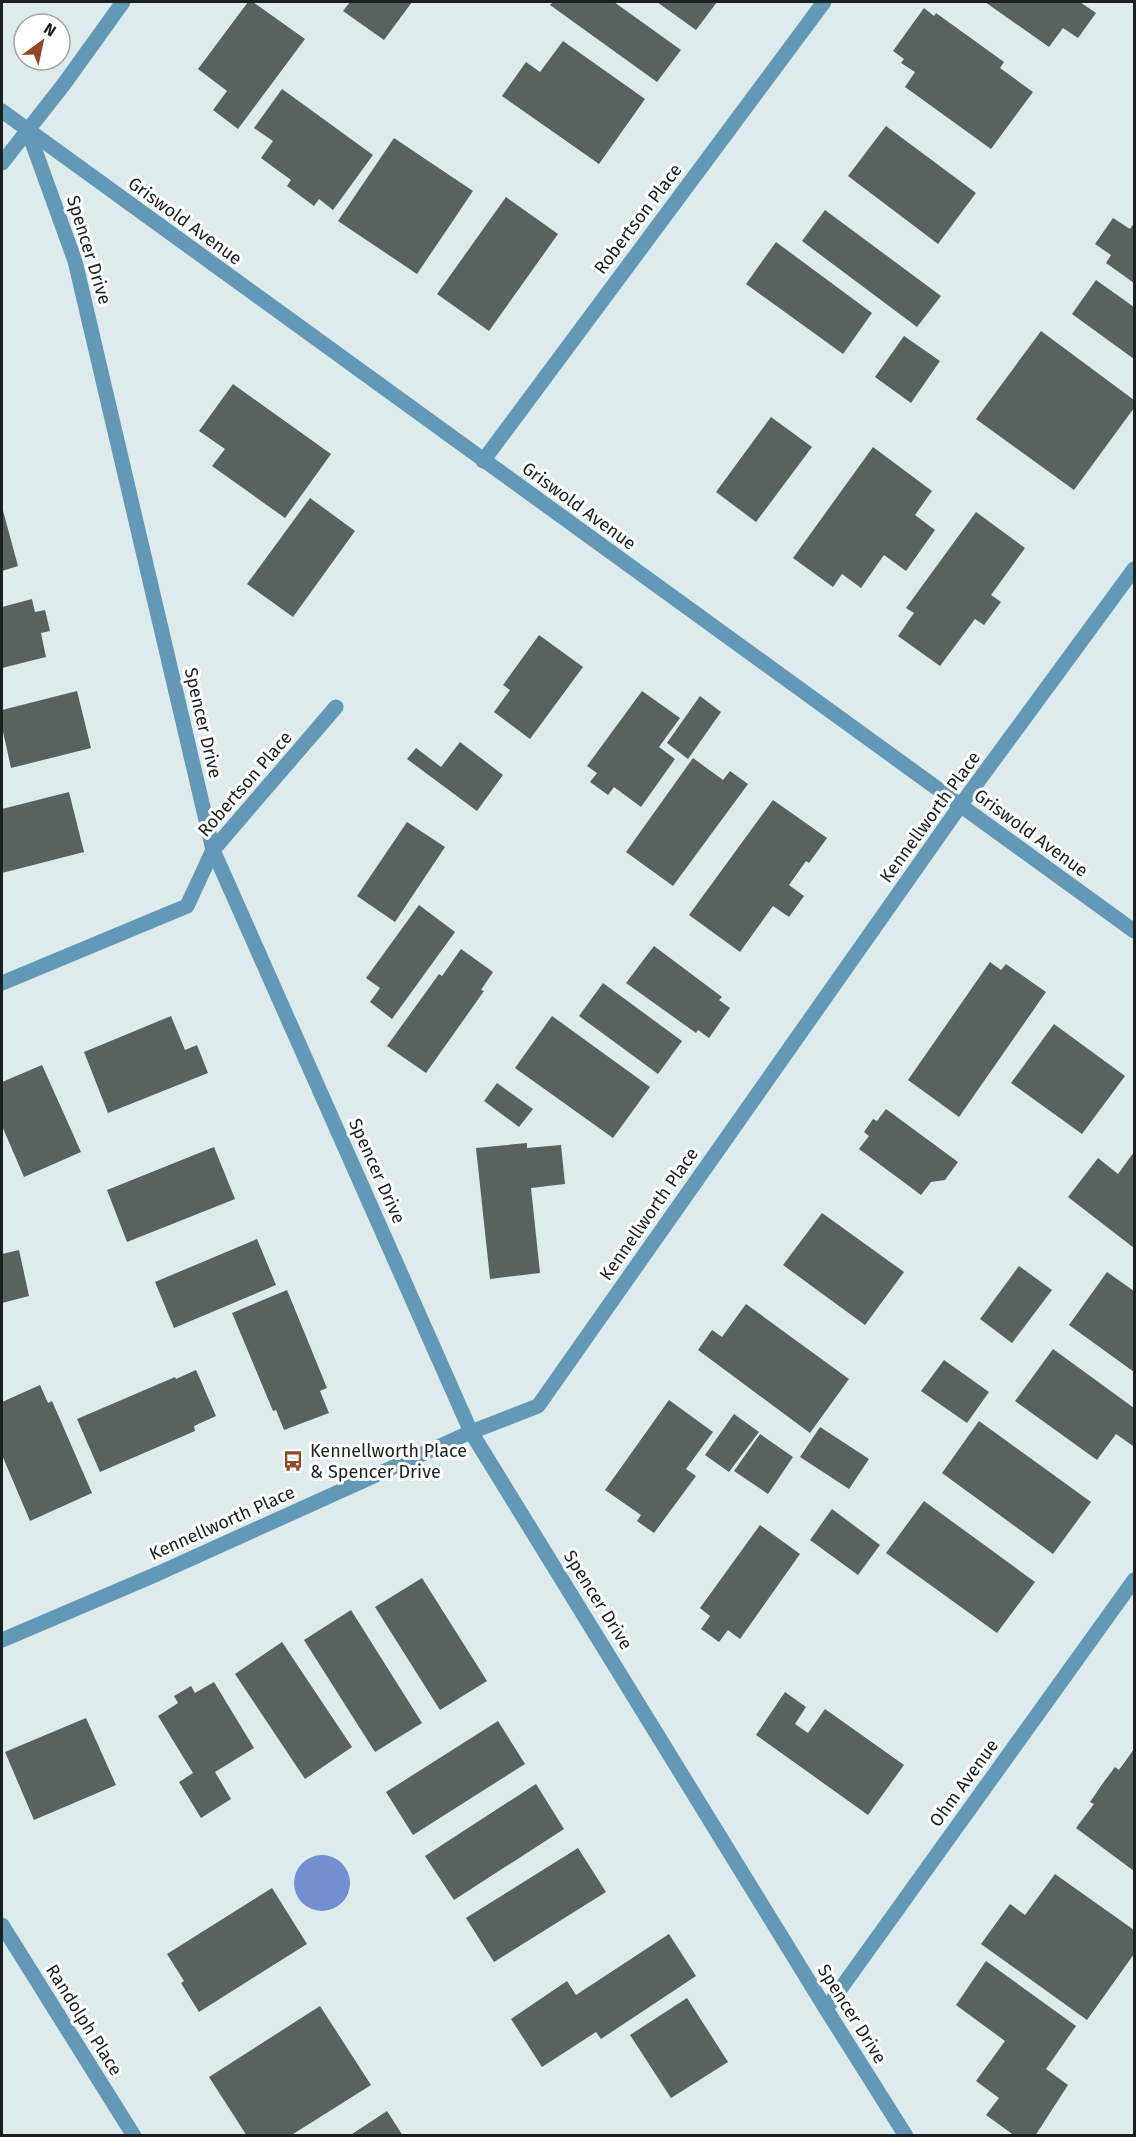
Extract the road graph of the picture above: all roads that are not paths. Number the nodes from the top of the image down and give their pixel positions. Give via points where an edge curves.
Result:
1 (123, 2) edge
2 (824, 2) edge
3 (2, 111) edge
4 (28, 131) junction
5 (2, 163) edge
6 (483, 461) junction
7 (1134, 569) edge
8 (336, 708) dead end
9 (960, 806) junction
10 (213, 850) junction
11 (1134, 931) edge
12 (2, 983) edge
13 (471, 1432) junction
14 (1134, 1580) edge
15 (2, 1640) edge
16 (2, 1925) edge
17 (826, 2009) junction
18 (134, 2136) edge
19 (906, 2136) edge

1 - 4 street
2 - 6 street, Robertson Place
3 - 4 street, Griswold Avenue
4 - 5 street
4 - 6 street, Griswold Avenue
4 - 10 street, Spencer Drive via 75,261
6 - 9 street, Griswold Avenue
7 - 9 street, Kennellworth Place
8 - 10 street, Robertson Place
9 - 11 street, Griswold Avenue
9 - 13 street, Kennellworth Place via 538,1406
10 - 12 street, Robertson Place via 187,906
10 - 13 street, Spencer Drive
13 - 15 street, Kennellworth Place
13 - 17 street, Spencer Drive
14 - 17 street, Ohm Avenue
16 - 18 street, Randolph Place
17 - 19 street, Spencer Drive

